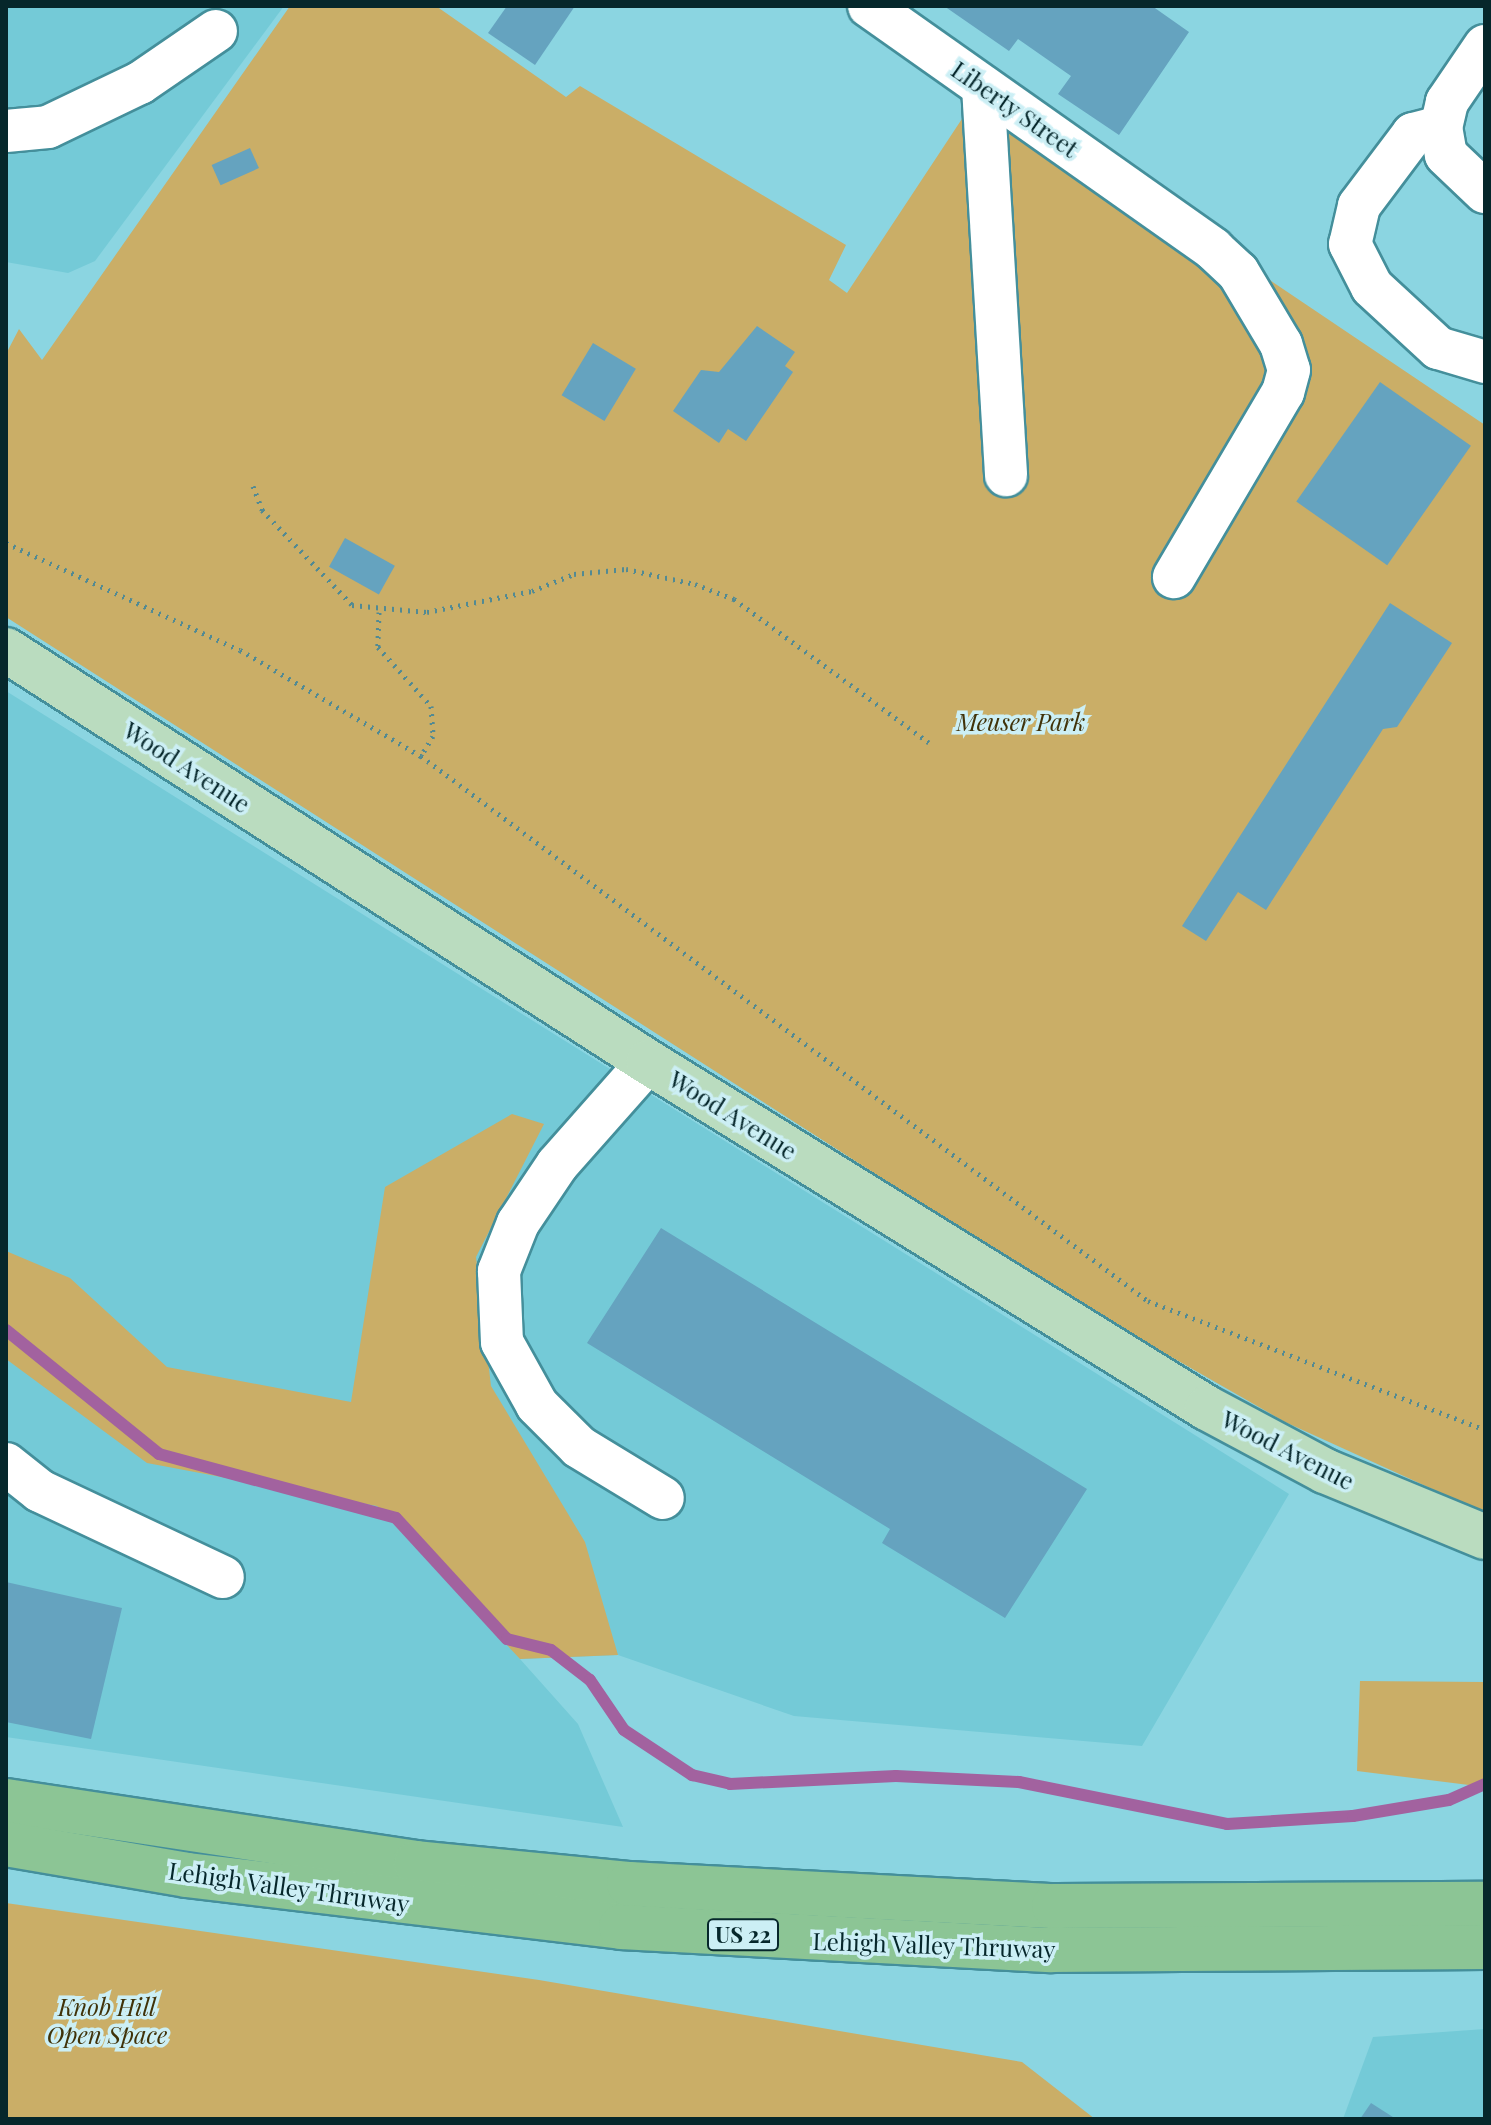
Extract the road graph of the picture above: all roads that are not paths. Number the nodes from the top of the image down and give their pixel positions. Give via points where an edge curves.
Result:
1 (869, 6) edge
2 (216, 31) dead end
3 (1485, 46) edge
4 (983, 87) junction
5 (1441, 127) junction
6 (6, 131) edge
7 (1485, 192) edge
8 (1485, 362) edge
9 (1006, 475) dead end
10 (1174, 577) dead end
11 (6, 650) edge
12 (648, 1062) junction
13 (6, 1464) edge
14 (663, 1498) dead end
15 (1485, 1537) edge
16 (223, 1577) dead end
17 (6, 1801) edge
18 (6, 1844) edge
19 (1485, 1904) edge
20 (1485, 1947) edge

1 - 4 street, Liberty Street
2 - 6 street via 140,83 48,127
3 - 5 street via 1447,102
4 - 9 street
4 - 10 street, Liberty Street via 1238,272 1289,370 1283,392
5 - 7 street via 1446,155
5 - 8 street via 1413,134 1359,206 1350,244 1372,287 1438,348
11 - 12 main road, Wood Avenue
12 - 14 street via 557,1165 518,1223 499,1271 502,1342 537,1405 579,1447
12 - 15 main road, Wood Avenue via 1207,1408 1352,1483
13 - 16 street via 40,1491
17 - 19 highway, Lehigh Valley Thruway / US 22 via 386,1859 629,1884 1054,1906
18 - 20 highway, Lehigh Valley Thruway / US 22 via 187,1875 651,1929 1051,1950

